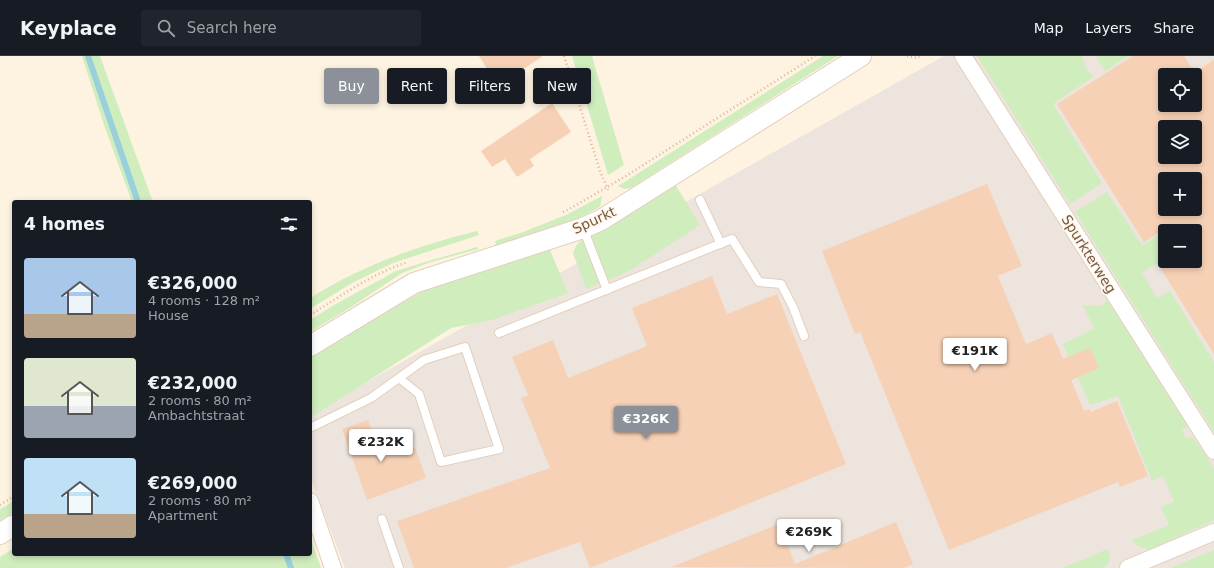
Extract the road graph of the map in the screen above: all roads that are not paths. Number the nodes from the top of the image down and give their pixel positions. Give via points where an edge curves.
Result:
1 (861, 56) edge
2 (963, 56) edge
3 (700, 200) dead end
4 (583, 228) junction
5 (721, 244) junction
6 (607, 290) junction
7 (499, 333) dead end
8 (804, 336) dead end
9 (312, 345) edge
10 (399, 378) junction
11 (312, 427) edge
12 (1214, 451) edge
13 (312, 507) edge
14 (382, 519) dead end
15 (12, 526) edge
16 (1214, 532) edge
17 (0, 534) edge
18 (333, 568) edge
19 (399, 568) edge
20 (1128, 568) edge

1 - 4 street, Spurkt via 601,220
2 - 12 street, Spurkterweg
3 - 5 lane
4 - 6 lane
4 - 9 street, Spurkt via 414,283
5 - 6 lane
5 - 8 lane via 732,239 759,282 781,284 794,307
6 - 7 lane
10 - 10 lane via 424,360 465,347 499,449 441,462 419,394
10 - 11 lane via 372,398
13 - 18 street
14 - 19 lane
15 - 17 street
16 - 20 street

